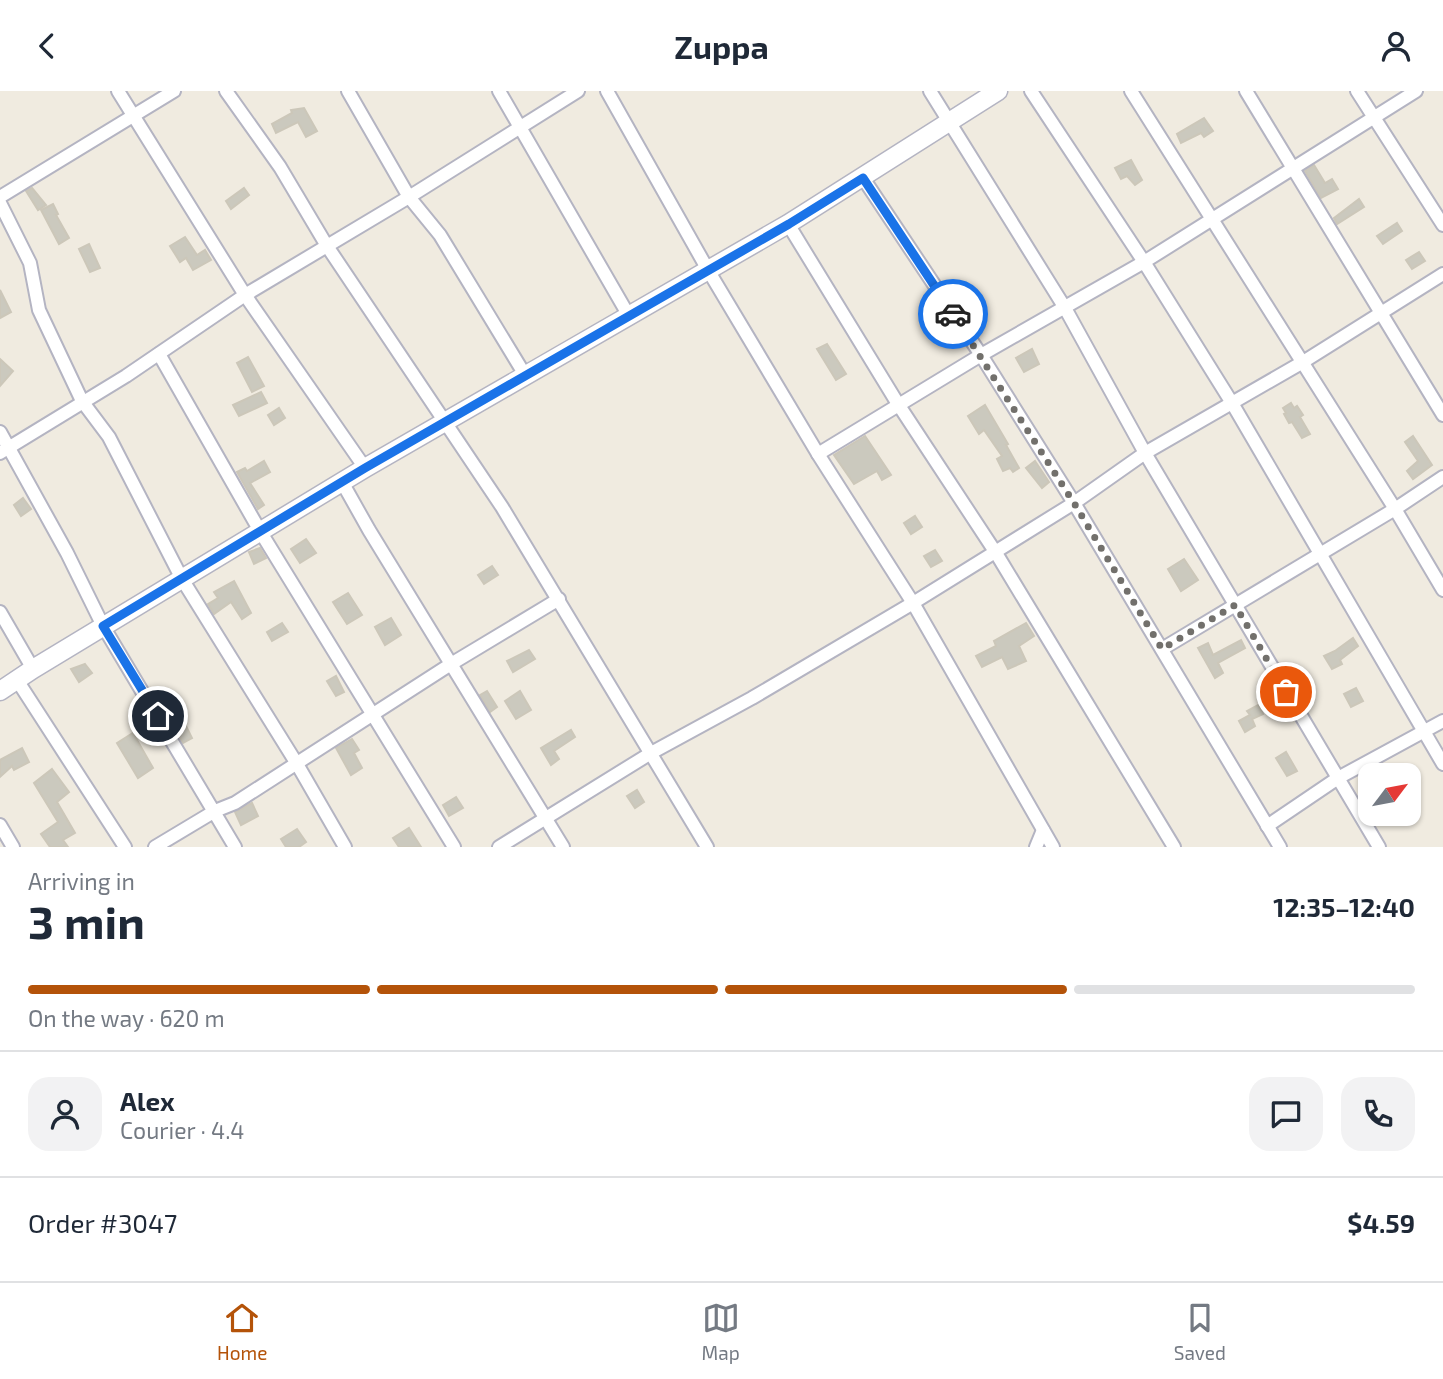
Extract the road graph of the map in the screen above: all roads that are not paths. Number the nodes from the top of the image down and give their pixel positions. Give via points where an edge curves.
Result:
1 (106, 91) edge
2 (118, 91) edge
3 (174, 91) edge
4 (226, 91) edge
5 (348, 91) edge
6 (499, 91) edge
7 (578, 91) edge
8 (607, 91) edge
9 (930, 91) edge
10 (998, 91) edge
11 (1031, 91) edge
12 (1131, 91) edge
13 (1246, 91) edge
14 (1357, 91) edge
15 (1416, 91) edge
16 (126, 105) junction
17 (132, 117) junction
18 (1374, 117) junction
19 (949, 122) junction
20 (521, 127) junction
21 (1294, 168) junction
22 (863, 178) junction
23 (0, 197) edge
24 (409, 197) junction
25 (0, 203) edge
26 (1212, 219) junction
27 (789, 224) junction
28 (1443, 225) edge
29 (327, 246) junction
30 (1144, 262) junction
31 (708, 269) junction
32 (1443, 274) edge
33 (245, 295) junction
34 (1065, 308) junction
35 (1381, 312) junction
36 (629, 316) junction
37 (159, 354) junction
38 (981, 355) junction
39 (1303, 362) junction
40 (526, 375) junction
41 (82, 401) junction
42 (1232, 403) junction
43 (898, 404) junction
44 (1443, 415) edge
45 (444, 422) junction
46 (0, 432) edge
47 (4, 450) edge
48 (1145, 453) junction
49 (818, 454) junction
50 (365, 468) junction
51 (1443, 477) edge
52 (342, 482) junction
53 (1074, 503) junction
54 (1395, 509) junction
55 (260, 531) junction
56 (996, 552) junction
57 (1319, 553) junction
58 (182, 579) junction
59 (1443, 590) edge
60 (559, 599) junction
61 (913, 603) junction
62 (1235, 605) junction
63 (0, 612) edge
64 (103, 626) junction
65 (1162, 649) junction
66 (451, 664) junction
67 (33, 669) junction
68 (17, 680) junction
69 (0, 691) edge
70 (373, 715) junction
71 (1443, 721) edge
72 (1424, 732) junction
73 (651, 753) junction
74 (297, 764) junction
75 (1443, 764) edge
76 (1338, 778) junction
77 (215, 811) junction
78 (546, 817) junction
79 (0, 825) edge
80 (1267, 826) junction
81 (1043, 830) junction
82 (13, 847) edge
83 (125, 847) edge
84 (155, 847) edge
85 (235, 847) edge
86 (345, 847) edge
87 (454, 847) edge
88 (499, 847) edge
89 (563, 847) edge
90 (707, 847) edge
91 (1036, 847) edge
92 (1053, 847) edge
93 (1174, 847) edge
94 (1280, 847) edge
95 (1380, 847) edge

1 - 16 street
2 - 16 street
3 - 17 street
4 - 29 street via 280,167
5 - 24 street
6 - 20 street
7 - 20 street
8 - 31 street
9 - 19 street
10 - 19 street
11 - 30 street
12 - 26 street
13 - 21 street
14 - 18 street
15 - 18 street
16 - 17 street
17 - 23 street
17 - 33 street
18 - 21 street
18 - 28 street
19 - 22 street
19 - 34 street
20 - 24 street
20 - 36 street
21 - 26 street
21 - 35 street
22 - 27 street
22 - 38 street
24 - 29 street
24 - 40 street via 440,235
25 - 41 street via 30,263 39,310
26 - 30 street
26 - 39 street
27 - 31 street
27 - 43 street
29 - 33 street
29 - 45 street
30 - 34 street
30 - 42 street
31 - 36 street
31 - 49 street
32 - 35 street
33 - 37 street
33 - 50 street
34 - 38 street
34 - 48 street
35 - 39 street
35 - 44 street
36 - 40 street
37 - 41 street
37 - 55 street
38 - 43 street
38 - 53 street
39 - 42 street
39 - 54 street
40 - 45 street
41 - 47 street
41 - 58 street via 109,437
42 - 48 street
42 - 57 street
43 - 49 street
43 - 56 street
45 - 50 street
45 - 60 street
46 - 47 street
47 - 64 street via 67,552
48 - 53 street
48 - 62 street
49 - 61 street
50 - 52 street
51 - 54 street
52 - 55 street
52 - 66 street
53 - 56 street
53 - 65 street
54 - 57 street
54 - 59 street
55 - 58 street
55 - 70 street
56 - 61 street
56 - 93 street
57 - 62 street
57 - 72 street
58 - 64 street
58 - 74 street
60 - 66 street
60 - 73 street
61 - 73 street
61 - 81 street
62 - 65 street
62 - 76 street
63 - 67 street
64 - 67 street
64 - 77 street
65 - 80 street
66 - 70 street
66 - 78 street
67 - 68 street
68 - 69 street
68 - 83 street
70 - 74 street
70 - 87 street
71 - 72 street
72 - 75 street
72 - 76 street
73 - 78 street
73 - 90 street
74 - 77 street
74 - 86 street
76 - 80 street
76 - 95 street
77 - 84 street
77 - 85 street
78 - 88 street
78 - 89 street
79 - 82 street
80 - 94 street
81 - 91 street
81 - 92 street

